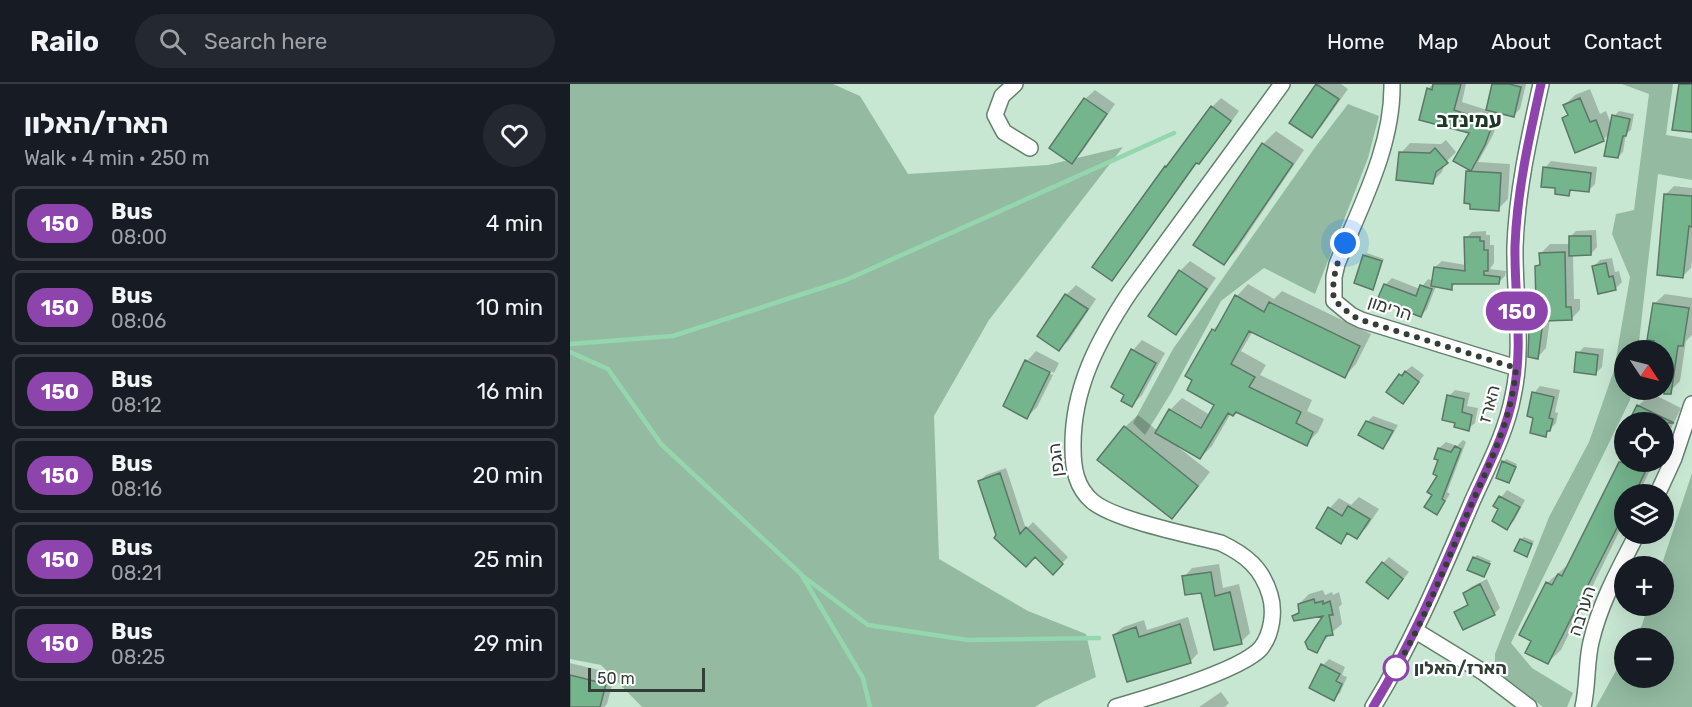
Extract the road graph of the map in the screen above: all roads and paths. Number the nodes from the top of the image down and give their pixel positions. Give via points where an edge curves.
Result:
1 (1015, 84) edge
2 (1282, 84) edge
3 (1392, 84) edge
4 (1541, 84) edge
5 (1030, 148) dead end
6 (1516, 368) junction
7 (1692, 404) edge
8 (1663, 484) edge
9 (1632, 544) edge
10 (1416, 631) junction
11 (1116, 707) edge
12 (1373, 707) edge
13 (1529, 707) edge
14 (1583, 707) edge

1 - 5 street via 1002,96 995,115 1004,132
2 - 11 street, הגפן via 1108,325 1082,384 1072,434 1076,478 1093,502 1112,513 1221,543 1255,564 1271,597 1270,630 1260,648 1240,663
3 - 6 street, הרימון via 1391,108 1379,158 1337,264 1334,300 1361,320
4 - 6 street, הארז via 1516,222
6 - 10 street, הארז via 1506,424
7 - 8 street
9 - 14 street, הערבה via 1596,622
10 - 12 street, הארז
10 - 13 street via 1483,672

